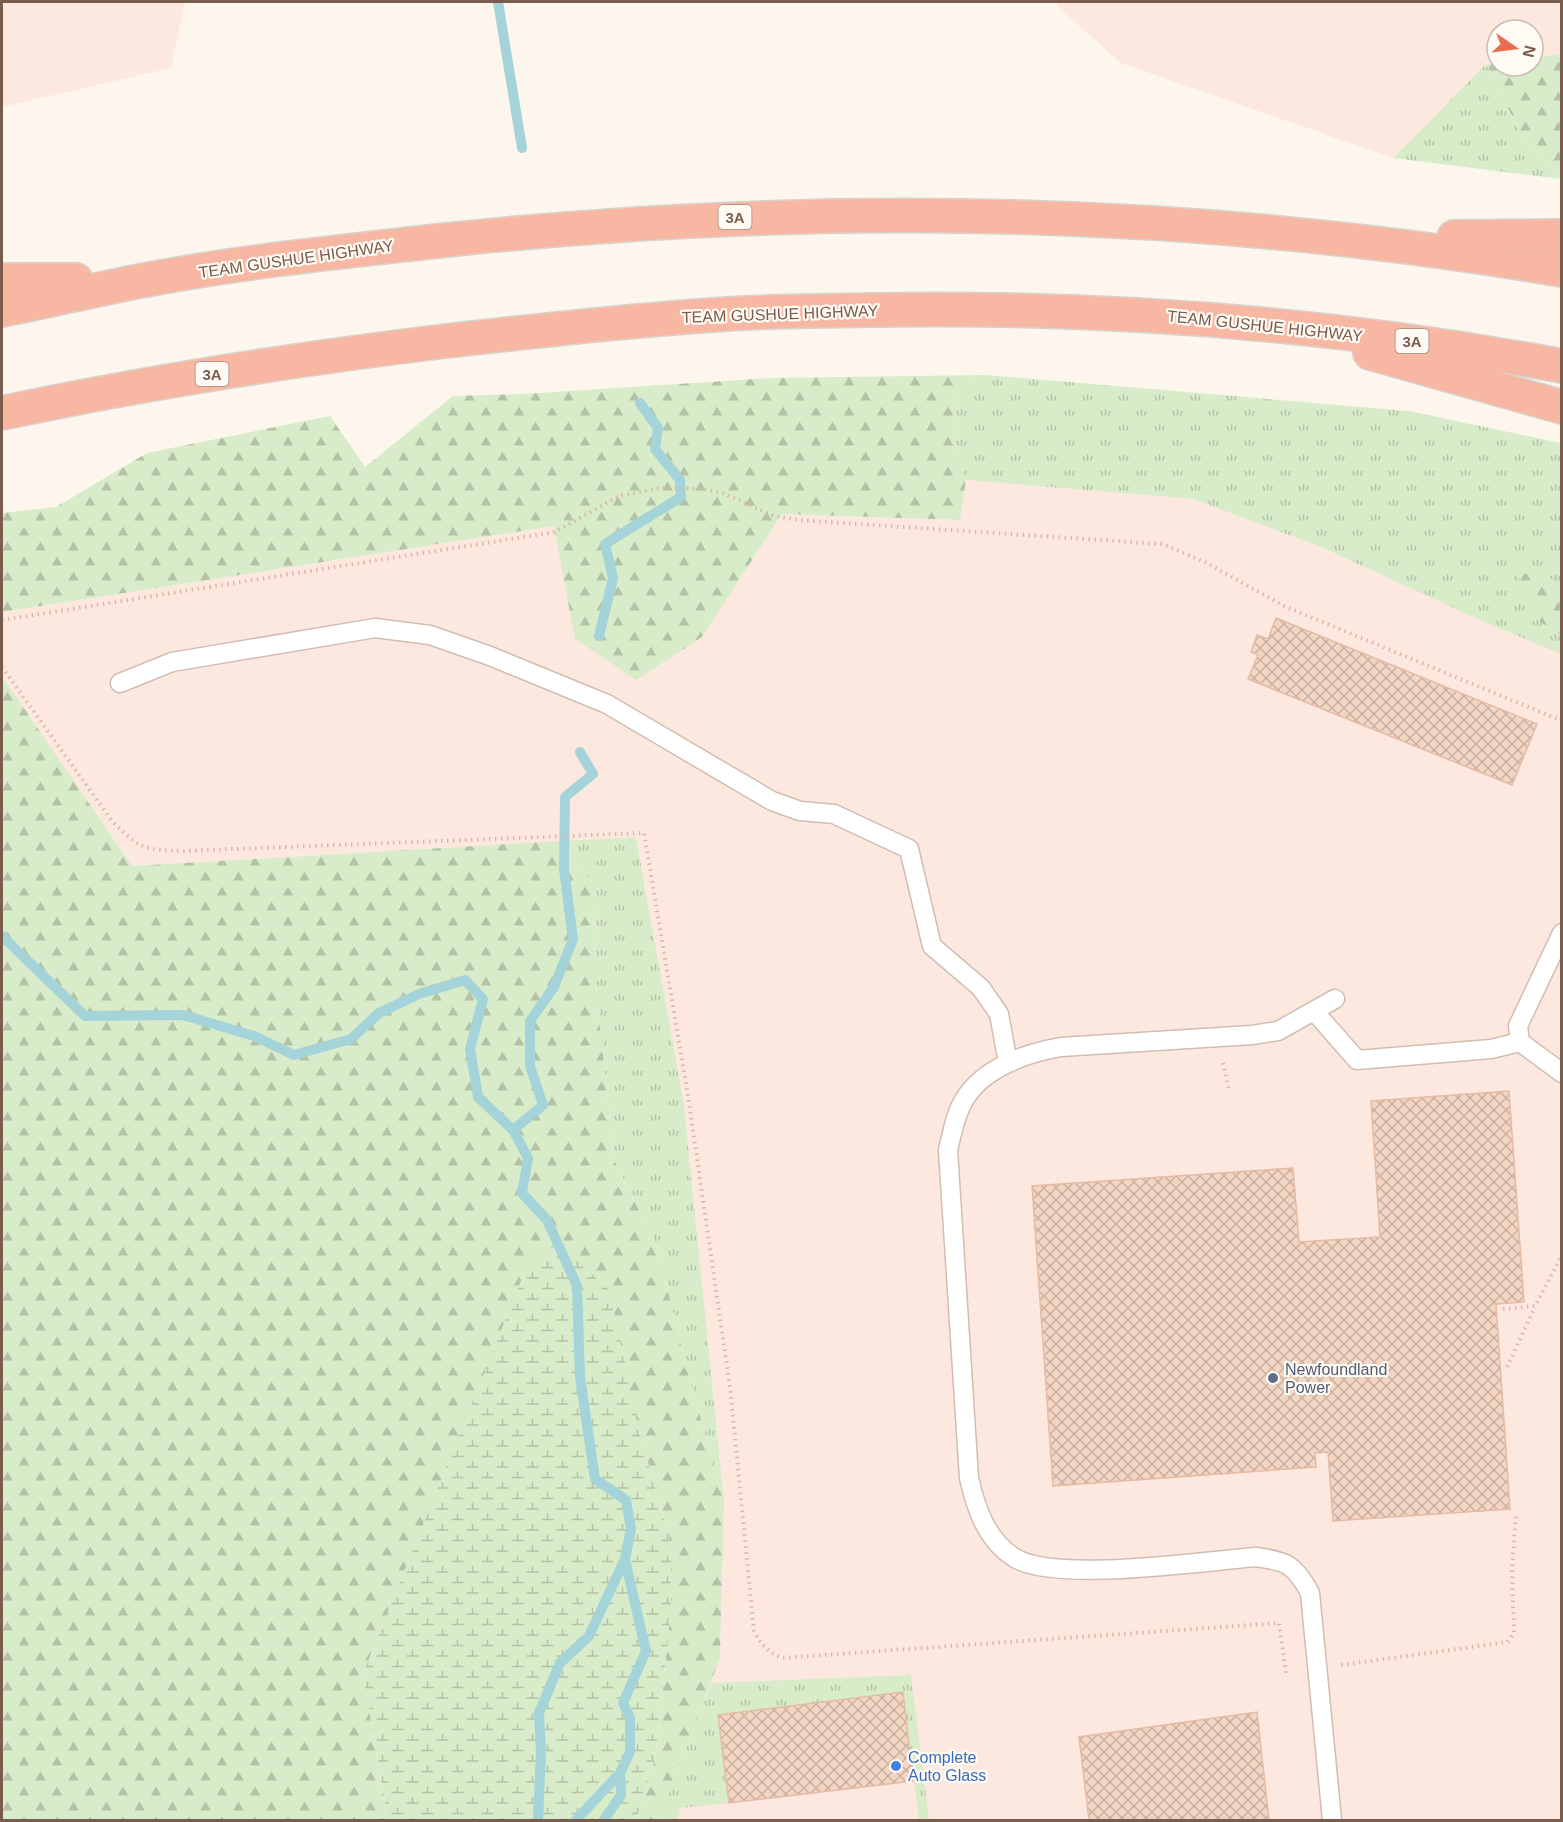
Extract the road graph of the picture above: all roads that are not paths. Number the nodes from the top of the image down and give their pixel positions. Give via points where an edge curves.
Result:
1 (1562, 236) edge
2 (1329, 238) junction
3 (1562, 270) edge
4 (2, 280) edge
5 (144, 280) junction
6 (2, 310) edge
7 (1262, 323) junction
8 (1562, 366) edge
9 (66, 399) junction
10 (1562, 407) edge
11 (2, 413) edge
12 (2, 423) edge
13 (120, 683) dead end
14 (1562, 933) edge
15 (1335, 999) dead end
16 (1314, 1011) junction
17 (1520, 1041) junction
18 (1008, 1063) junction
19 (1562, 1073) edge
20 (1332, 1821) edge

1 - 2 highway
2 - 3 highway, TEAM GUSHUE HIGHWAY / 3A
2 - 5 highway, TEAM GUSHUE HIGHWAY / 3A via 1109,222 906,215 728,218 512,233 347,251
4 - 5 highway
5 - 6 highway, TEAM GUSHUE HIGHWAY / 3A
7 - 8 highway, TEAM GUSHUE HIGHWAY / 3A via 1462,348
7 - 9 highway, TEAM GUSHUE HIGHWAY / 3A via 1089,311 747,313 563,328 359,352
7 - 10 highway
9 - 11 highway, TEAM GUSHUE HIGHWAY / 3A
9 - 12 highway
13 - 18 lane via 172,662 375,628 430,635 550,679 608,704 772,801 800,811 834,814 909,849 932,946 981,988 999,1014
14 - 17 lane via 1518,1026
15 - 16 lane
16 - 17 lane via 1358,1060 1491,1049
16 - 18 lane via 1278,1031 1061,1047 1032,1052
17 - 19 lane
18 - 20 lane via 964,1100 948,1150 969,1478 976,1510 1003,1549 1033,1566 1084,1570 1256,1557 1282,1560 1301,1577 1310,1593

